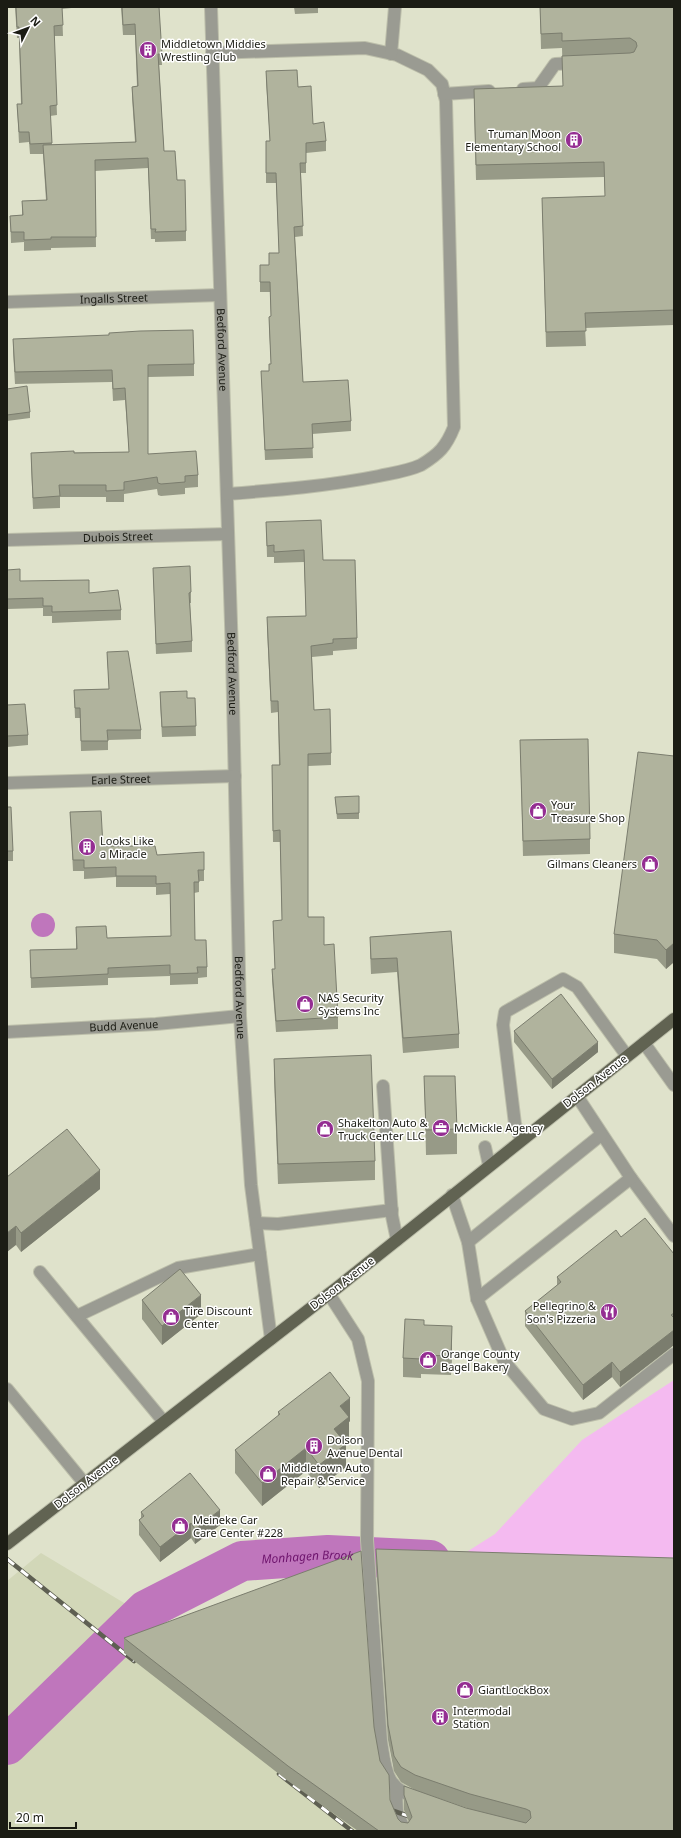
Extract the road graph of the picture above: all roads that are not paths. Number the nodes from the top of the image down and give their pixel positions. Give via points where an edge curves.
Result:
1 (211, 7) edge
2 (395, 7) edge
3 (212, 53) junction
4 (391, 54) junction
5 (592, 62) edge
6 (444, 94) junction
7 (220, 295) junction
8 (7, 302) edge
9 (227, 494) junction
10 (228, 534) junction
11 (7, 540) edge
12 (235, 776) junction
13 (7, 783) edge
14 (240, 1016) junction
15 (674, 1019) edge
16 (7, 1032) edge
17 (644, 1043) junction
18 (627, 1056) junction
19 (674, 1085) edge
20 (383, 1086) dead end
21 (577, 1096) junction
22 (601, 1135) junction
23 (521, 1140) junction
24 (485, 1147) dead end
25 (489, 1165) junction
26 (631, 1178) junction
27 (452, 1195) junction
28 (392, 1210) junction
29 (256, 1223) junction
30 (674, 1236) edge
31 (397, 1240) junction
32 (468, 1242) junction
33 (260, 1254) junction
34 (40, 1272) dead end
35 (329, 1294) junction
36 (477, 1299) junction
37 (77, 1316) junction
38 (271, 1339) junction
39 (674, 1354) edge
40 (7, 1389) edge
41 (164, 1422) junction
42 (85, 1484) junction
43 (7, 1544) edge
44 (396, 1788) junction
45 (433, 1804) edge
46 (405, 1831) edge

1 - 3 street, Bedford Avenue
2 - 4 street
3 - 4 street via 364,48
3 - 7 street, Bedford Avenue
4 - 6 street via 428,70 442,84
5 - 6 street via 554,64 538,88
6 - 9 street via 454,427 448,443 438,454 420,465 397,472 362,480
7 - 8 street, Ingalls Street
7 - 9 street, Bedford Avenue
9 - 10 street, Bedford Avenue
10 - 11 street, Dubois Street
10 - 12 street, Bedford Avenue
12 - 13 street, Earle Street
12 - 14 street, Bedford Avenue
14 - 16 street, Budd Avenue via 156,1024
14 - 29 street, Bedford Avenue via 251,1185
15 - 17 main road, Dolson Avenue
17 - 18 main road, Dolson Avenue
17 - 19 street
18 - 21 main road, Dolson Avenue
18 - 23 street via 577,987 563,980 505,1012 503,1025 515,1124
20 - 28 street
21 - 22 street
21 - 23 main road, Dolson Avenue
22 - 26 street
22 - 32 street
23 - 25 main road, Dolson Avenue
24 - 25 street
25 - 27 main road, Dolson Avenue
26 - 30 street
26 - 36 street
27 - 31 main road, Dolson Avenue
27 - 32 street
28 - 29 street via 278,1224
28 - 31 street
29 - 33 street, Bedford Avenue
31 - 35 main road, Dolson Avenue
32 - 36 street
33 - 37 street via 178,1268
33 - 38 street, Bedford Avenue
34 - 37 street
35 - 38 main road, Dolson Avenue
35 - 44 street via 358,1339 368,1381 368,1548 381,1741 387,1774
36 - 39 street via 504,1361 544,1409 572,1419 599,1412
37 - 41 street
38 - 41 main road, Dolson Avenue
40 - 42 street
41 - 42 main road, Dolson Avenue
42 - 43 main road, Dolson Avenue
44 - 45 street
44 - 46 street via 397,1812

